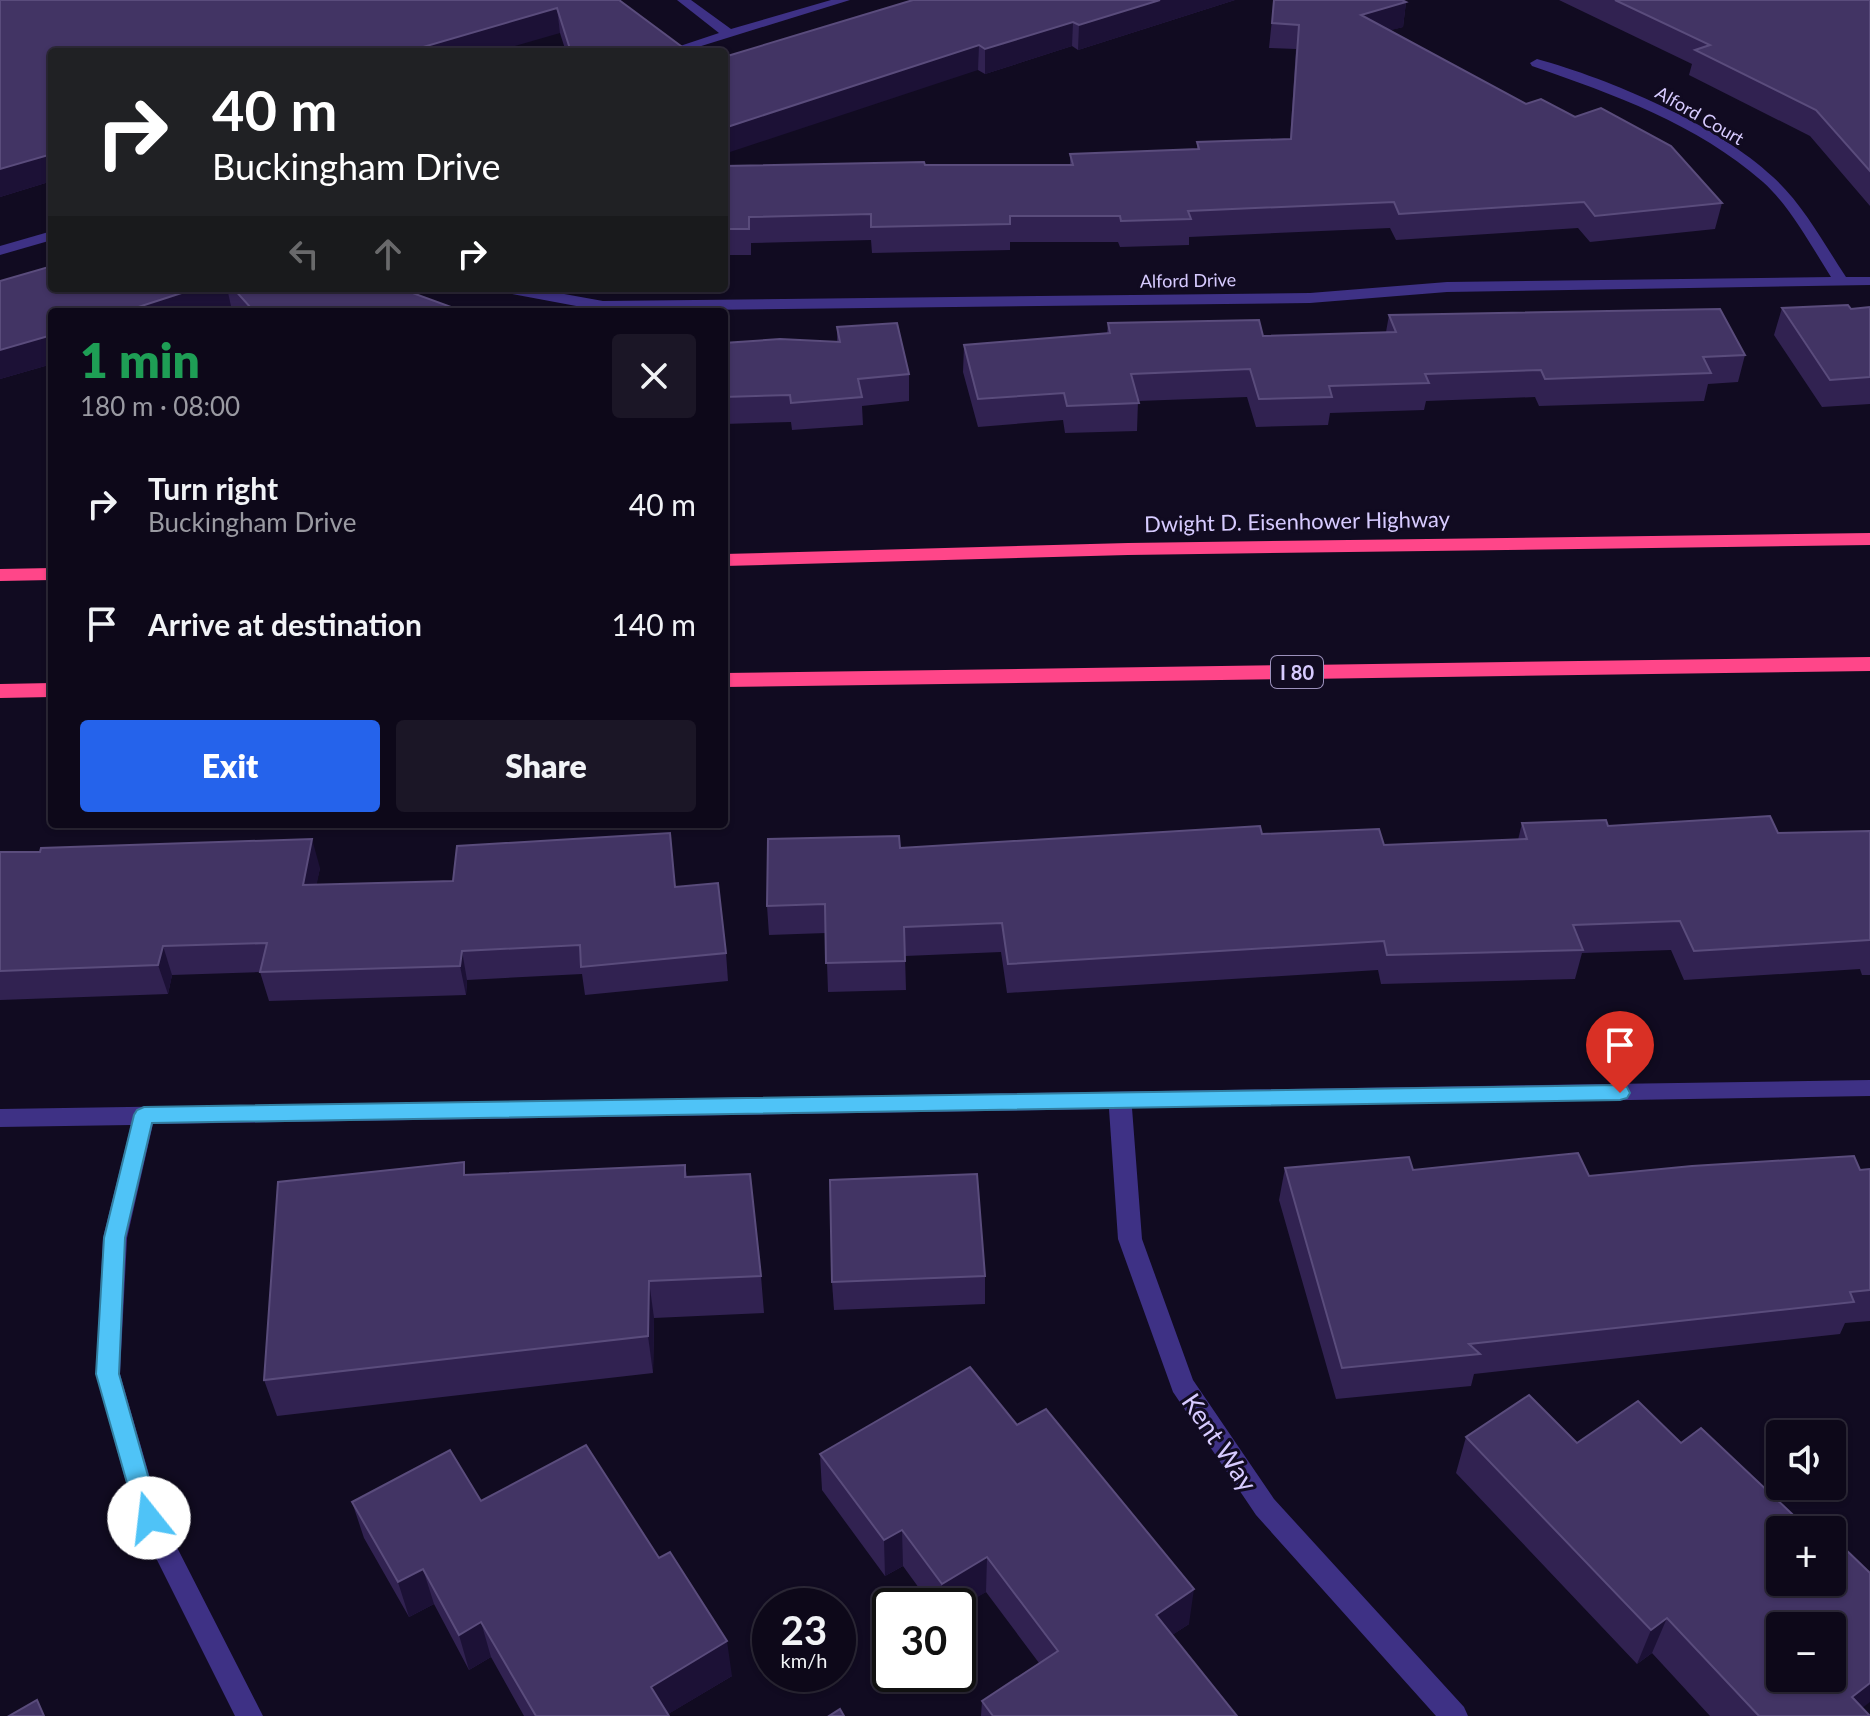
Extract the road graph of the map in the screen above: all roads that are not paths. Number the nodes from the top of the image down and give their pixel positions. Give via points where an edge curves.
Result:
1 (683, 0) edge
2 (844, 0) edge
3 (729, 34) junction
4 (682, 48) edge
5 (1537, 63) dead end
6 (48, 236) edge
7 (0, 251) edge
8 (1841, 281) junction
9 (1870, 281) edge
10 (528, 292) edge
11 (1870, 539) edge
12 (728, 560) edge
13 (48, 574) edge
14 (0, 575) edge
15 (1870, 664) edge
16 (728, 680) edge
17 (48, 690) edge
18 (0, 691) edge
19 (1870, 1088) edge
20 (1120, 1102) junction
21 (144, 1115) junction
22 (0, 1118) edge
23 (249, 1716) edge
24 (1454, 1716) edge

1 - 3 street
2 - 3 street
3 - 4 street
5 - 8 street, Alford Court via 1624,93 1707,136 1769,180
6 - 7 street
8 - 9 street, Alford Drive
8 - 10 street, Alford Drive via 1447,287 1310,298 603,306
11 - 12 highway, Dwight D. Eisenhower Highway
13 - 14 highway
15 - 16 highway, I 80
17 - 18 highway
19 - 20 street
20 - 21 street
20 - 24 street, Kent Way via 1130,1239 1182,1385 1265,1507
21 - 22 street
21 - 23 street via 115,1238 108,1374 149,1518

